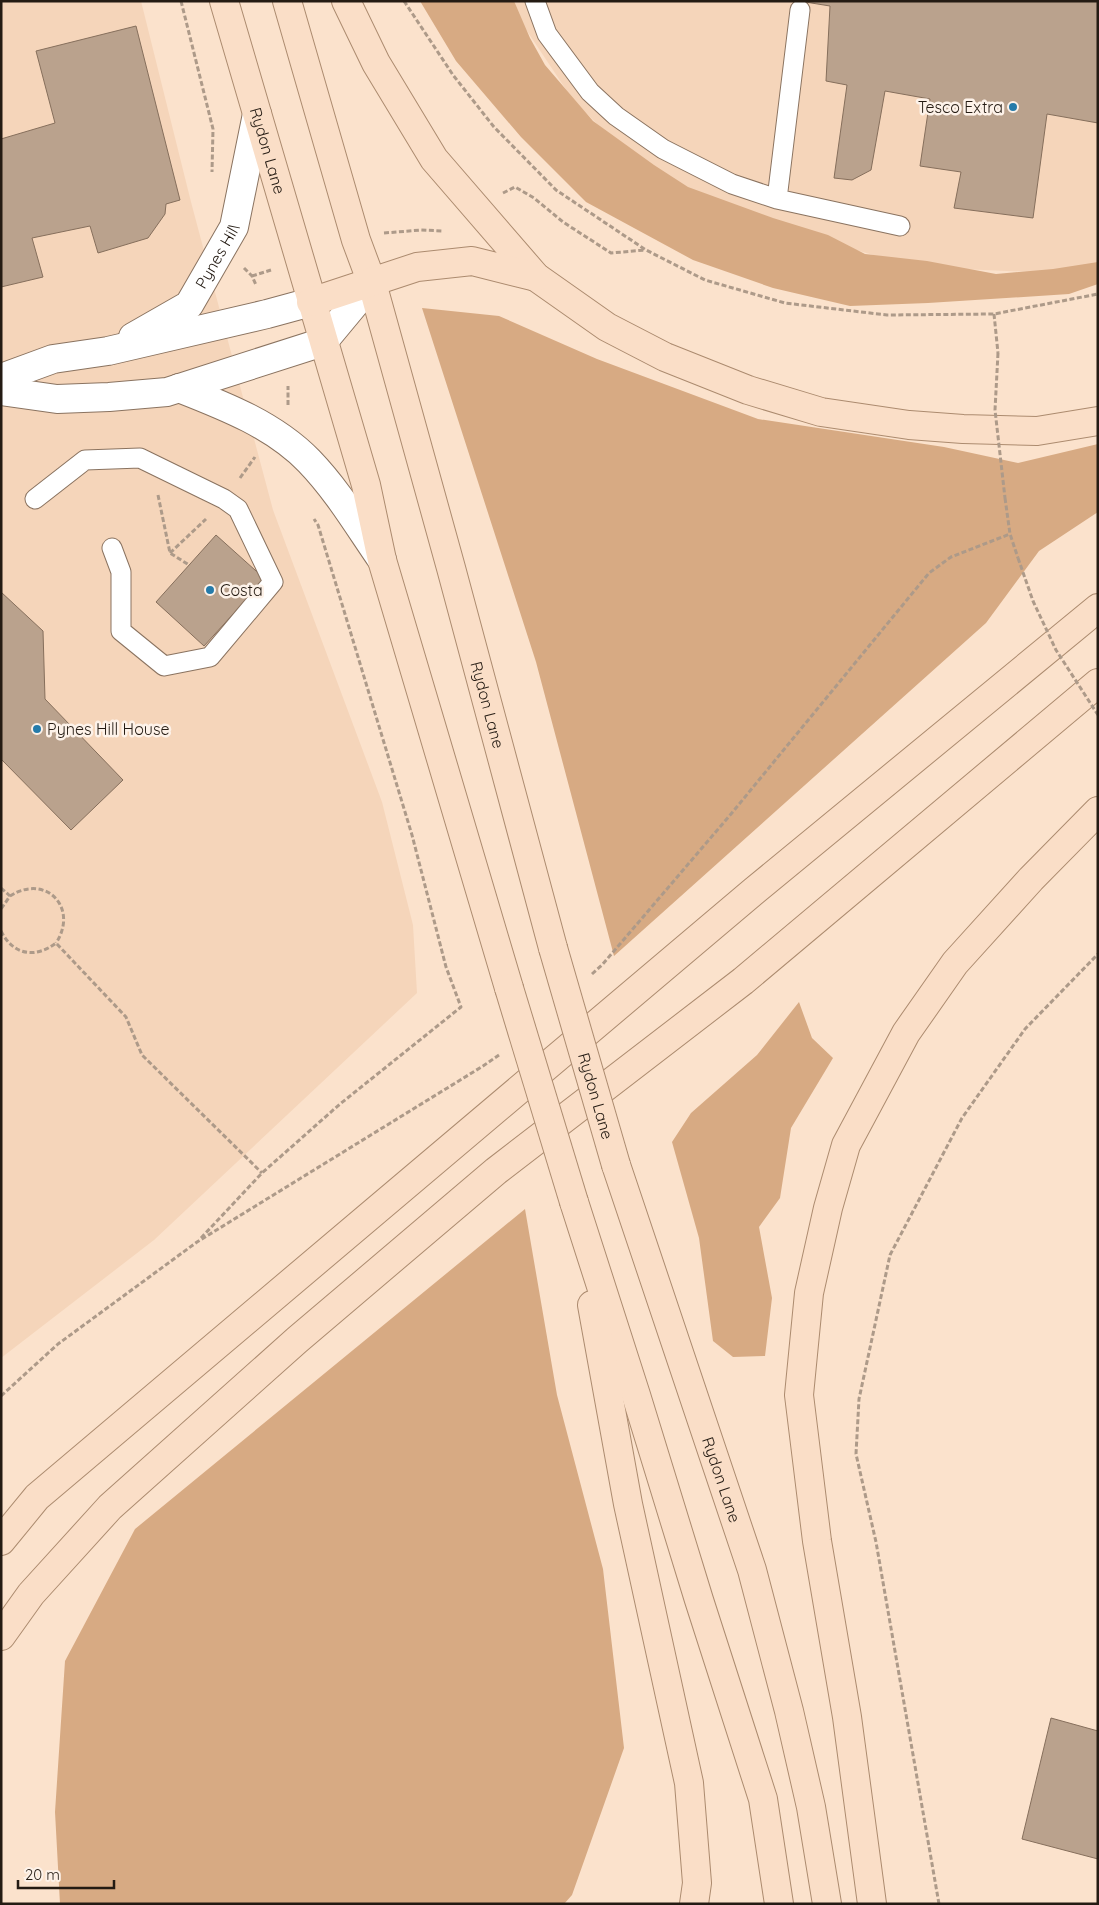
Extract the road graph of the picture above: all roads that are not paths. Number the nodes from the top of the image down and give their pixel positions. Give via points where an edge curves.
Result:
1 (224, 1) edge
2 (287, 1) edge
3 (346, 1) edge
4 (535, 1) edge
5 (800, 10) dead end
6 (257, 114) junction
7 (777, 199) junction
8 (900, 226) dead end
9 (536, 277) junction
10 (372, 283) junction
11 (311, 302) junction
12 (323, 342) junction
13 (108, 351) junction
14 (1, 378) edge
15 (179, 388) junction
16 (1, 391) edge
17 (1098, 421) edge
18 (35, 499) dead end
19 (112, 548) dead end
20 (382, 560) junction
21 (1098, 608) edge
22 (1098, 683) edge
23 (1098, 811) edge
24 (574, 1202) junction
25 (1, 1541) edge
26 (1, 1636) edge
27 (694, 1904) edge
28 (779, 1904) edge
29 (827, 1904) edge
30 (872, 1904) edge

1 - 6 main road, Rydon Lane
2 - 10 main road, Rydon Lane via 356,240
3 - 9 main road via 376,63 434,159
4 - 7 lane via 547,34 562,57 590,92 616,116 663,149 732,184
5 - 7 lane
6 - 11 main road, Rydon Lane
6 - 13 street, Pynes Hill via 234,227 188,305
7 - 8 lane
9 - 10 main road via 472,261 418,267
9 - 17 main road via 607,327 665,357 748,390 821,412 910,426 963,429 1037,431
10 - 11 main road
10 - 12 street
10 - 29 main road, Rydon Lane, bridge via 553,948 616,1165 752,1570 811,1807
11 - 12 main road, Rydon Lane
11 - 13 street, Pynes Hill
12 - 15 street
12 - 20 main road, Rydon Lane via 366,485
13 - 14 street, Pynes Hill via 53,359
15 - 16 street via 167,392 57,399
15 - 20 street via 235,410 274,433 308,460 333,489
18 - 19 lane via 85,460 140,458 224,499 238,510 273,582 210,657 164,666 121,631 121,572
20 - 24 main road, Rydon Lane, bridge
21 - 25 main road via 747,897 37,1497
22 - 26 main road via 743,982 496,1171 297,1340 110,1507 31,1594
23 - 30 main road via 955,963 906,1033 846,1145 809,1293 798,1394
24 - 27 main road via 628,1504 689,1783 697,1883
24 - 28 main road, Rydon Lane via 763,1799

